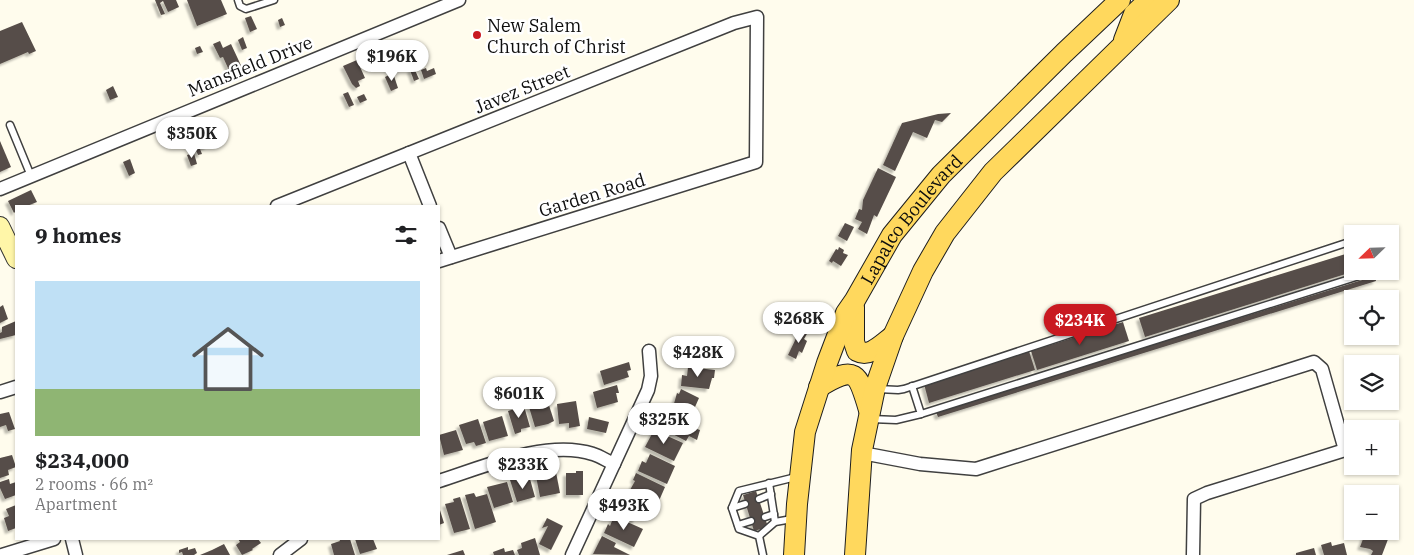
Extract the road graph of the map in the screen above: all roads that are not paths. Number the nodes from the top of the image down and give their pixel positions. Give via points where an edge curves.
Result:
1 (238, 0) edge
2 (274, 0) edge
3 (459, 0) edge
4 (1120, 0) edge
5 (1149, 0) edge
6 (1169, 0) edge
7 (1122, 46) junction
8 (10, 125) dead end
9 (409, 153) junction
10 (756, 162) joint
11 (31, 176) junction
12 (0, 189) edge
13 (279, 205) edge
14 (430, 205) edge
15 (0, 226) edge
16 (440, 233) edge
17 (1344, 245) edge
18 (15, 257) edge
19 (445, 259) edge
20 (1346, 280) edge
21 (854, 300) junction
22 (893, 336) junction
23 (649, 351) dead end
24 (912, 386) junction
25 (15, 387) edge
26 (819, 387) junction
27 (875, 388) junction
28 (0, 392) edge
29 (921, 414) junction
30 (869, 415) junction
31 (862, 453) junction
32 (614, 464) junction
33 (800, 476) junction
34 (440, 481) edge
35 (769, 483) junction
36 (771, 494) junction
37 (759, 499) dead end
38 (745, 504) dead end
39 (732, 508) junction
40 (765, 517) dead end
41 (775, 518) junction
42 (796, 519) junction
43 (751, 521) dead end
44 (738, 526) junction
45 (760, 536) junction
46 (51, 540) edge
47 (72, 540) edge
48 (300, 540) edge
49 (2, 555) edge
50 (76, 555) edge
51 (280, 555) edge
52 (572, 555) edge
53 (763, 555) edge
54 (794, 555) edge
55 (855, 555) edge
56 (1193, 555) edge

1 - 2 lane via 246,9
3 - 11 street, Mansfield Drive
4 - 21 main road, Lapalco Boulevard via 941,175 892,235
5 - 7 main road via 1134,14
6 - 7 main road, Lapalco Boulevard
7 - 22 main road, Lapalco Boulevard via 993,172 945,233 923,271
8 - 11 lane
9 - 10 street, Javez Street via 734,23 757,17
9 - 13 street, Javez Street
9 - 14 street
10 - 19 street, Garden Road
11 - 12 street, Mansfield Drive
15 - 18 street
16 - 19 street
17 - 24 lane
20 - 29 lane
21 - 22 main road via 857,351 870,353
21 - 26 main road, Lapalco Boulevard via 846,313
22 - 27 main road, Lapalco Boulevard
23 - 32 street via 651,376 648,390
24 - 27 lane via 898,390
24 - 29 lane
25 - 28 street
26 - 30 main road via 847,374 854,376 860,383
26 - 33 main road, Lapalco Boulevard via 806,432
27 - 30 main road, Lapalco Boulevard
29 - 30 lane via 896,420
30 - 31 main road, Lapalco Boulevard
31 - 55 main road, Lapalco Boulevard
31 - 56 street via 920,464 976,469 1314,362 1322,369 1345,450 1194,498
32 - 34 street via 593,454 556,449
32 - 52 street
33 - 35 lane
33 - 42 main road, Lapalco Boulevard
35 - 36 lane
35 - 39 lane via 739,490
36 - 37 lane
36 - 41 lane
38 - 39 lane
39 - 44 lane
40 - 41 lane
41 - 42 lane
41 - 45 lane
42 - 54 main road, Lapalco Boulevard
43 - 44 lane
44 - 45 lane
45 - 53 lane
46 - 49 street
47 - 50 street
48 - 51 street

